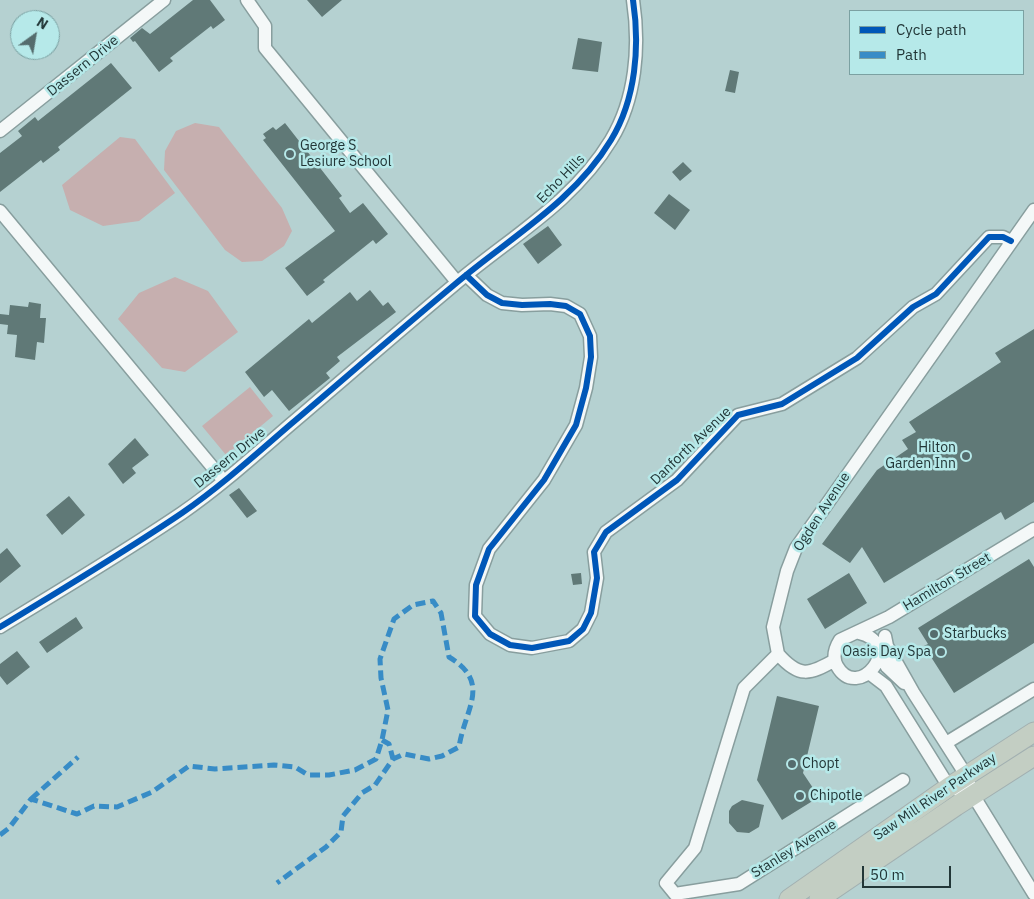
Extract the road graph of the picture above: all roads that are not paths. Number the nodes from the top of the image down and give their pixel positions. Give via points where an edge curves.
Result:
1 (164, 0) edge
2 (247, 0) edge
3 (633, 0) edge
4 (0, 131) edge
5 (1034, 210) edge
6 (0, 212) edge
7 (1011, 241) junction
8 (461, 279) junction
9 (224, 481) junction
10 (1034, 529) edge
11 (899, 611) junction
12 (0, 627) edge
13 (859, 633) junction
14 (886, 636) junction
15 (878, 650) junction
16 (778, 654) junction
17 (835, 660) junction
18 (870, 673) junction
19 (1033, 689) edge
20 (913, 692) junction
21 (1034, 732) edge
22 (946, 743) junction
23 (1034, 756) edge
24 (966, 776) junction
25 (903, 780) dead end
26 (949, 786) junction
27 (973, 795) junction
28 (1034, 894) edge
29 (789, 899) edge
30 (819, 899) edge

1 - 4 street, Dassern Drive
2 - 8 street via 265,26 265,48
3 - 8 street, Echo Hills via 636,23 634,74 612,139 588,174 557,205
5 - 7 street, Ogden Avenue
6 - 9 street, Dassern Drive
7 - 8 street, Danforth Avenue via 1004,237 989,237 936,294 913,307 857,358 782,404 738,415 677,480 606,532 594,552 597,578 591,613 583,629 569,641 532,648 510,644 490,634 474,616 476,585 489,549 544,480 576,425 591,357 590,336 580,314 566,306 502,302
7 - 16 street, Ogden Avenue via 796,548 773,627
8 - 9 street, Dassern Drive
9 - 12 street, Dassern Drive via 182,513
10 - 11 street, Hamilton Street
11 - 13 street, Hamilton Street
11 - 14 street
13 - 15 street via 870,638
13 - 17 street via 840,640
14 - 15 street
14 - 20 street via 887,646
15 - 18 street via 876,666
15 - 20 street via 888,666
16 - 17 street via 798,672 819,669
16 - 25 street, Stanley Avenue via 744,688 696,848 666,883 675,894 739,884
17 - 18 street via 849,676 860,677
18 - 26 street via 886,686
19 - 22 street
20 - 22 street
21 - 24 highway, Saw Mill River Parkway
22 - 24 street
23 - 27 highway, Saw Mill River Parkway
24 - 26 highway, Saw Mill River Parkway
24 - 27 street
26 - 27 street
26 - 29 highway, Saw Mill River Parkway
27 - 28 street
27 - 30 highway, Saw Mill River Parkway

